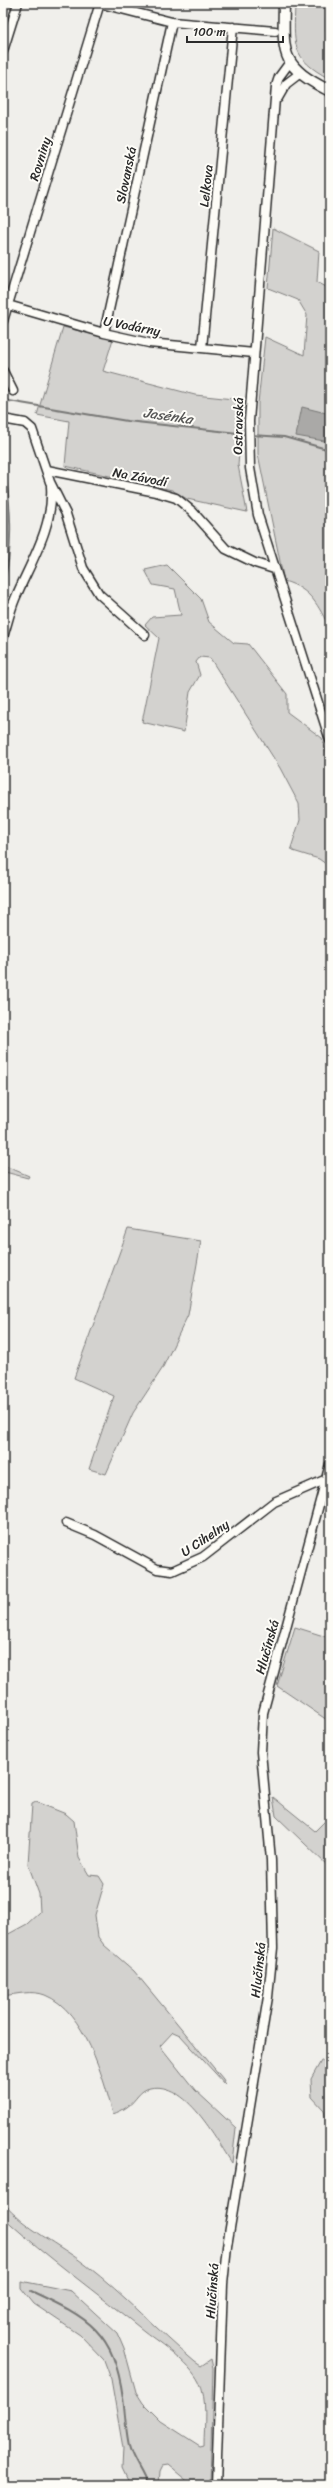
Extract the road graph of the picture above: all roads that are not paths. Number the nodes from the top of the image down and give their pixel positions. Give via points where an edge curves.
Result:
1 (18, 3) edge
2 (100, 3) edge
3 (284, 3) edge
4 (172, 22) junction
5 (234, 27) junction
6 (280, 30) junction
7 (3, 51) edge
8 (290, 62) junction
9 (300, 74) junction
10 (330, 90) edge
11 (276, 102) junction
12 (8, 305) junction
13 (3, 321) edge
14 (104, 333) junction
15 (202, 348) junction
16 (254, 353) junction
17 (3, 371) edge
18 (13, 391) dead end
19 (3, 419) edge
20 (47, 470) junction
21 (50, 482) junction
22 (274, 569) junction
23 (145, 635) dead end
24 (3, 637) edge
25 (330, 740) edge
26 (330, 1464) edge
27 (328, 1479) edge
28 (66, 1523) dead end
29 (216, 2485) edge

1 - 7 street
2 - 4 street
2 - 12 street, Rovniny
3 - 6 main road
4 - 5 street
4 - 14 street, Slovanská
5 - 6 street
5 - 15 street, Lelkova
6 - 8 main road
8 - 9 main road
8 - 11 street, Ostravská via 279,77
9 - 10 main road
9 - 11 street, Ostravská via 286,84
11 - 16 street, Ostravská
12 - 13 street, Rovniny
12 - 14 street, U Vodárny
14 - 15 street, U Vodárny via 149,343
15 - 16 street, U Vodárny
16 - 22 street, Ostravská via 249,421 250,468 258,514
17 - 18 street
19 - 20 street via 30,426
20 - 21 street
20 - 22 street, Na Závodí via 176,498 192,511 226,549
21 - 23 street via 66,514 83,568 98,594
21 - 24 street via 50,507 44,532 15,600
22 - 25 street, Ostravská
26 - 27 street, Hlučínská
27 - 28 street, U Cihelny via 274,1502 209,1553 186,1566 172,1570 157,1569 95,1535
27 - 29 street, Hlučínská via 270,1681 261,1727 271,1867 273,1948 268,1997 223,2284

